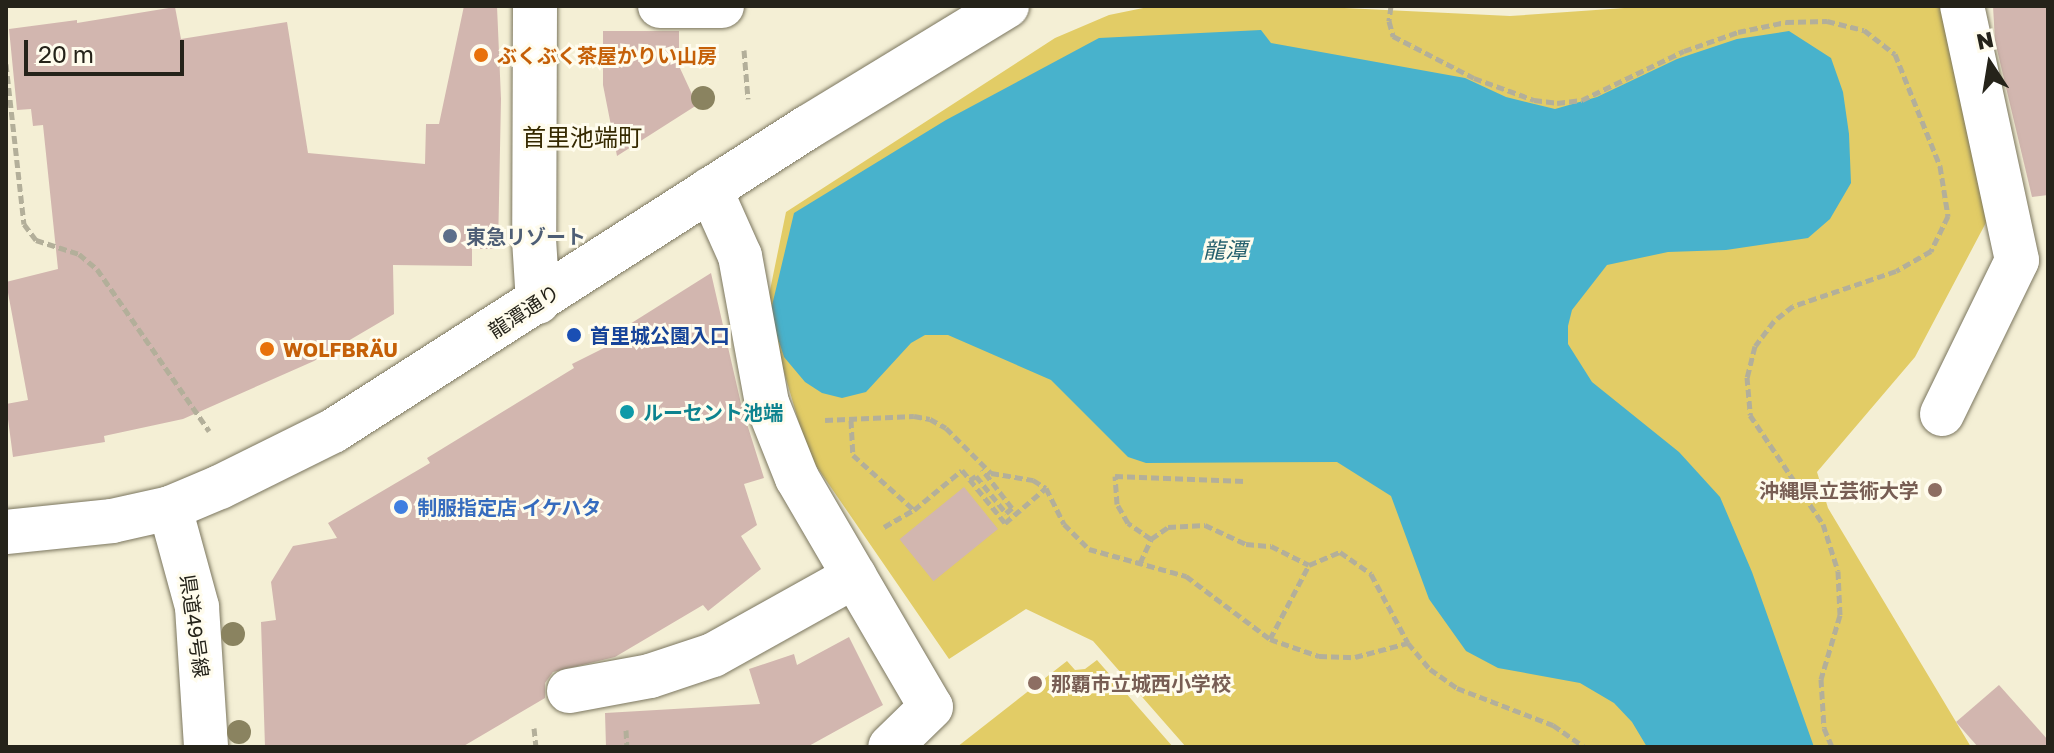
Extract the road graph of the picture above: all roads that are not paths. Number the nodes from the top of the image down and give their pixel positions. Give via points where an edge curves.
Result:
1 (535, 6) edge
2 (660, 6) edge
3 (722, 6) edge
4 (1007, 6) edge
5 (1962, 6) edge
6 (710, 189) junction
7 (538, 302) junction
8 (1942, 414) dead end
9 (170, 508) junction
10 (6, 532) edge
11 (855, 576) junction
12 (569, 691) dead end
13 (206, 747) edge
14 (890, 747) edge

1 - 7 main road
2 - 3 main road
4 - 6 main road, 龍潭通り
5 - 8 main road via 2017,260
6 - 7 main road, 龍潭通り
6 - 11 main road via 740,256 757,364 772,419 797,478
7 - 9 main road, 龍潭通り via 333,431
9 - 10 main road, 龍潭通り via 112,521
9 - 13 main road, 県道49号線 via 197,607
11 - 12 main road via 713,655 650,676
11 - 14 main road via 931,707

